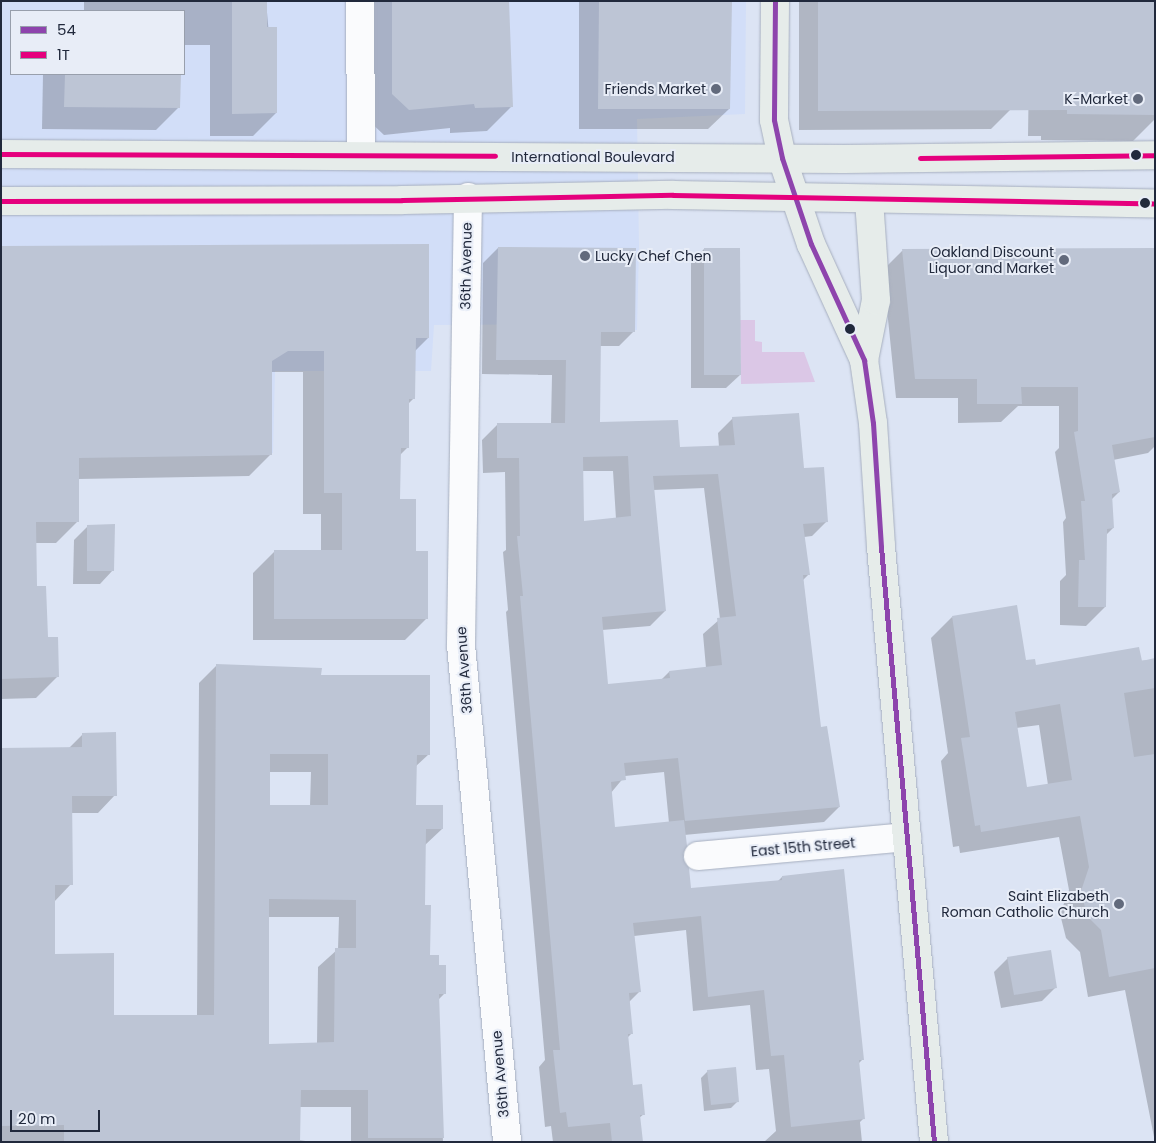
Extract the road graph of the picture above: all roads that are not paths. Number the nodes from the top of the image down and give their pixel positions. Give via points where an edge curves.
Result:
1 (360, 1) edge
2 (774, 1) edge
3 (1, 154) edge
4 (1155, 154) edge
5 (361, 155) junction
6 (782, 158) junction
7 (468, 197) junction
8 (793, 198) junction
9 (868, 200) junction
10 (1, 201) edge
11 (1155, 203) edge
12 (864, 360) junction
13 (907, 837) junction
14 (698, 856) dead end
15 (507, 1142) edge
16 (934, 1142) edge

1 - 5 street
2 - 6 main road via 774,120
3 - 5 main road, International Boulevard
4 - 6 main road, International Boulevard
5 - 6 main road, International Boulevard
6 - 8 main road
7 - 8 main road via 673,195
7 - 10 main road
7 - 15 street, 36th Avenue via 461,645
8 - 9 main road
8 - 12 main road
9 - 11 main road
9 - 12 main road via 876,300
12 - 13 main road via 873,423
13 - 14 street, East 15th Street
13 - 16 main road

